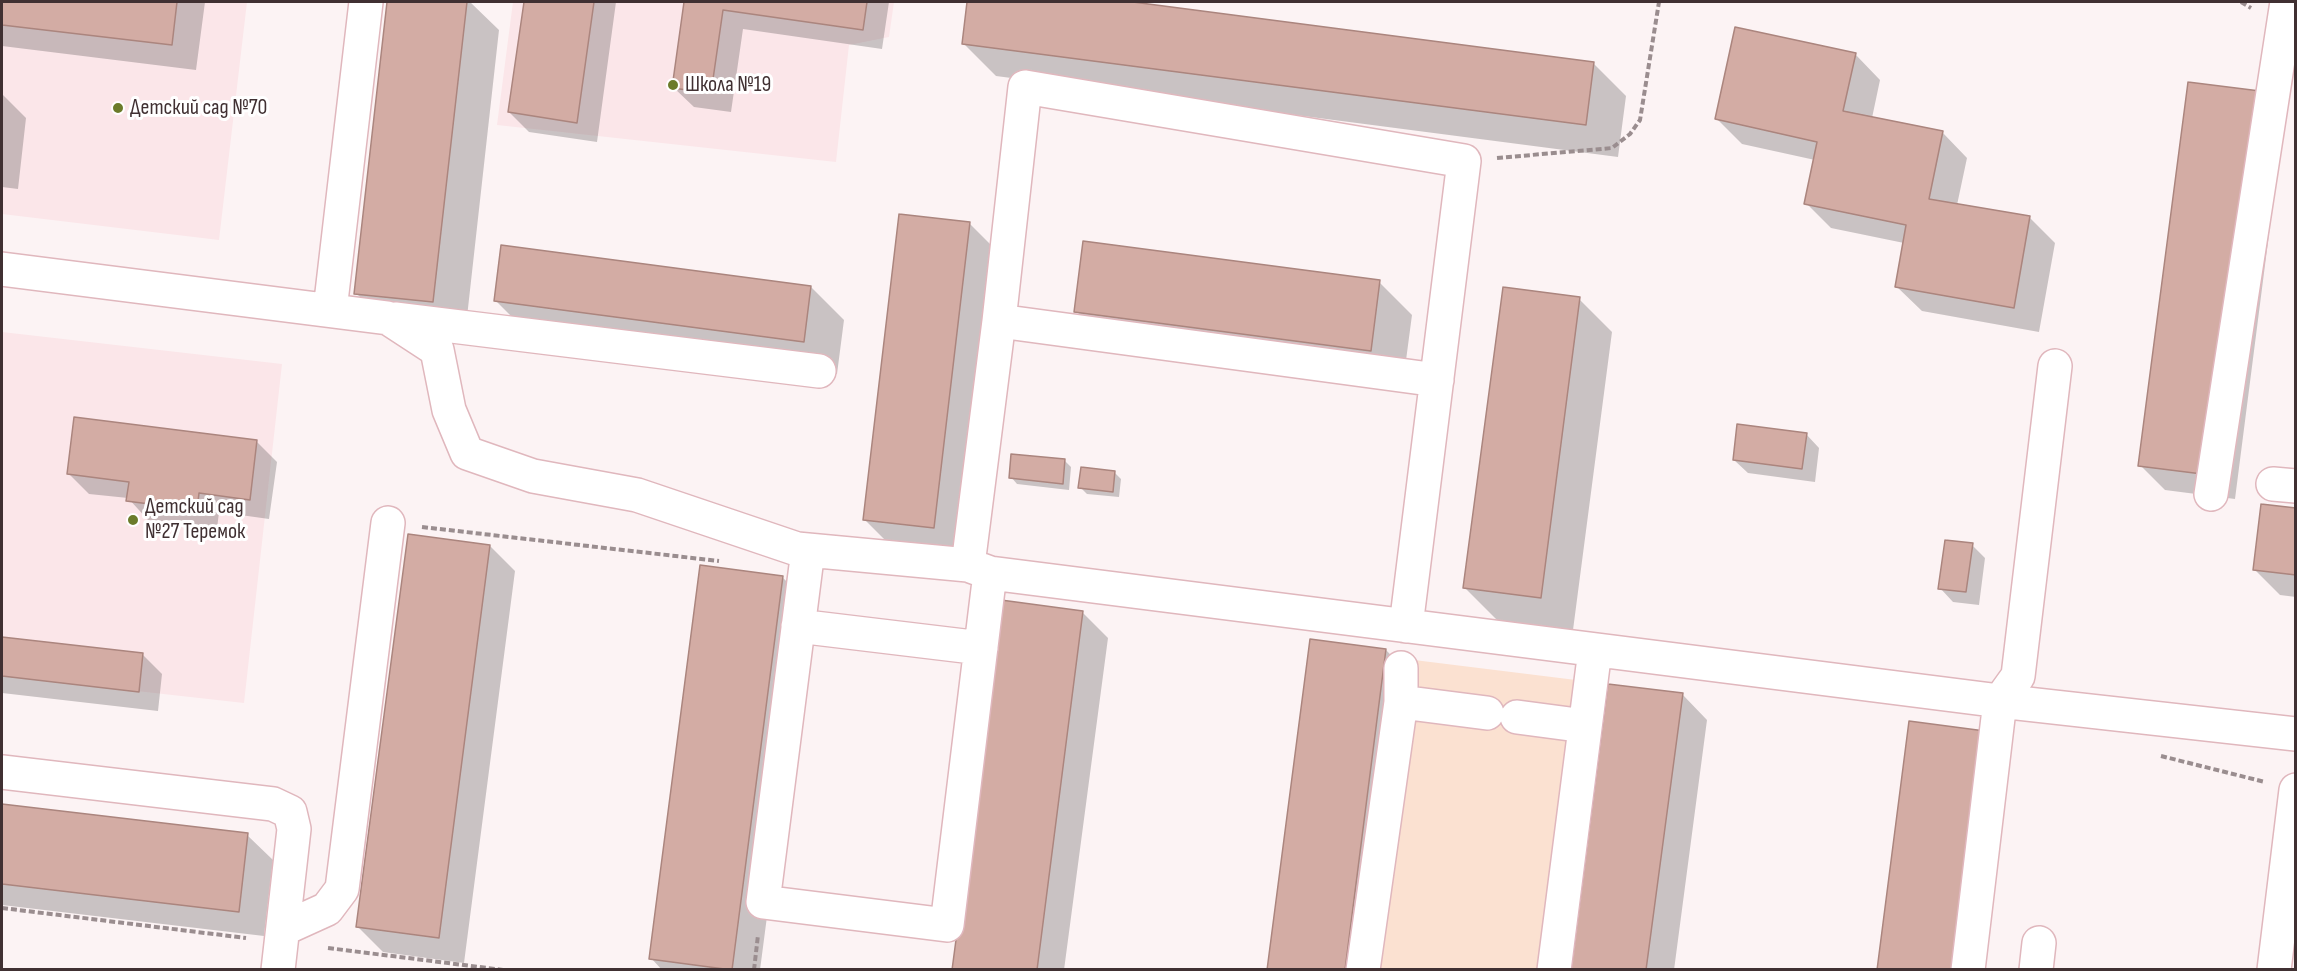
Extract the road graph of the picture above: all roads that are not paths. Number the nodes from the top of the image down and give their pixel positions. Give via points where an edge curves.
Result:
1 (366, 2) edge
2 (2287, 2) edge
3 (2, 269) edge
4 (330, 310) junction
5 (388, 318) junction
6 (999, 321) junction
7 (2055, 366) dead end
8 (819, 371) dead end
9 (1437, 380) junction
10 (2211, 494) dead end
11 (388, 524) dead end
12 (808, 550) junction
13 (979, 569) junction
14 (798, 626) junction
15 (1406, 626) junction
16 (981, 648) junction
17 (1595, 650) junction
18 (1401, 668) dead end
19 (2000, 701) junction
20 (1401, 702) junction
21 (1585, 726) junction
22 (2295, 734) edge
23 (2, 772) edge
24 (2295, 790) edge
25 (283, 929) junction
26 (278, 969) edge
27 (1363, 969) edge
28 (1554, 969) edge
29 (1968, 969) edge
30 (2274, 969) edge

1 - 4 lane
2 - 10 lane
3 - 4 lane
4 - 5 lane
5 - 8 lane
5 - 12 lane via 437,350 449,410 466,453 534,476 637,495
6 - 9 lane
6 - 9 lane via 1025,87 1464,161
6 - 13 lane
7 - 19 lane via 2018,676
9 - 15 lane
11 - 25 lane via 342,889 327,909
12 - 13 lane
12 - 14 lane
13 - 15 lane
13 - 16 lane
14 - 16 lane
14 - 16 lane via 763,902 924,922 947,924
15 - 17 lane
17 - 19 lane
17 - 21 lane
18 - 20 lane
19 - 22 lane
19 - 29 lane
20 - 21 lane
20 - 27 lane
21 - 28 lane
23 - 25 lane via 273,804 290,812 294,829
24 - 30 lane
25 - 26 lane

